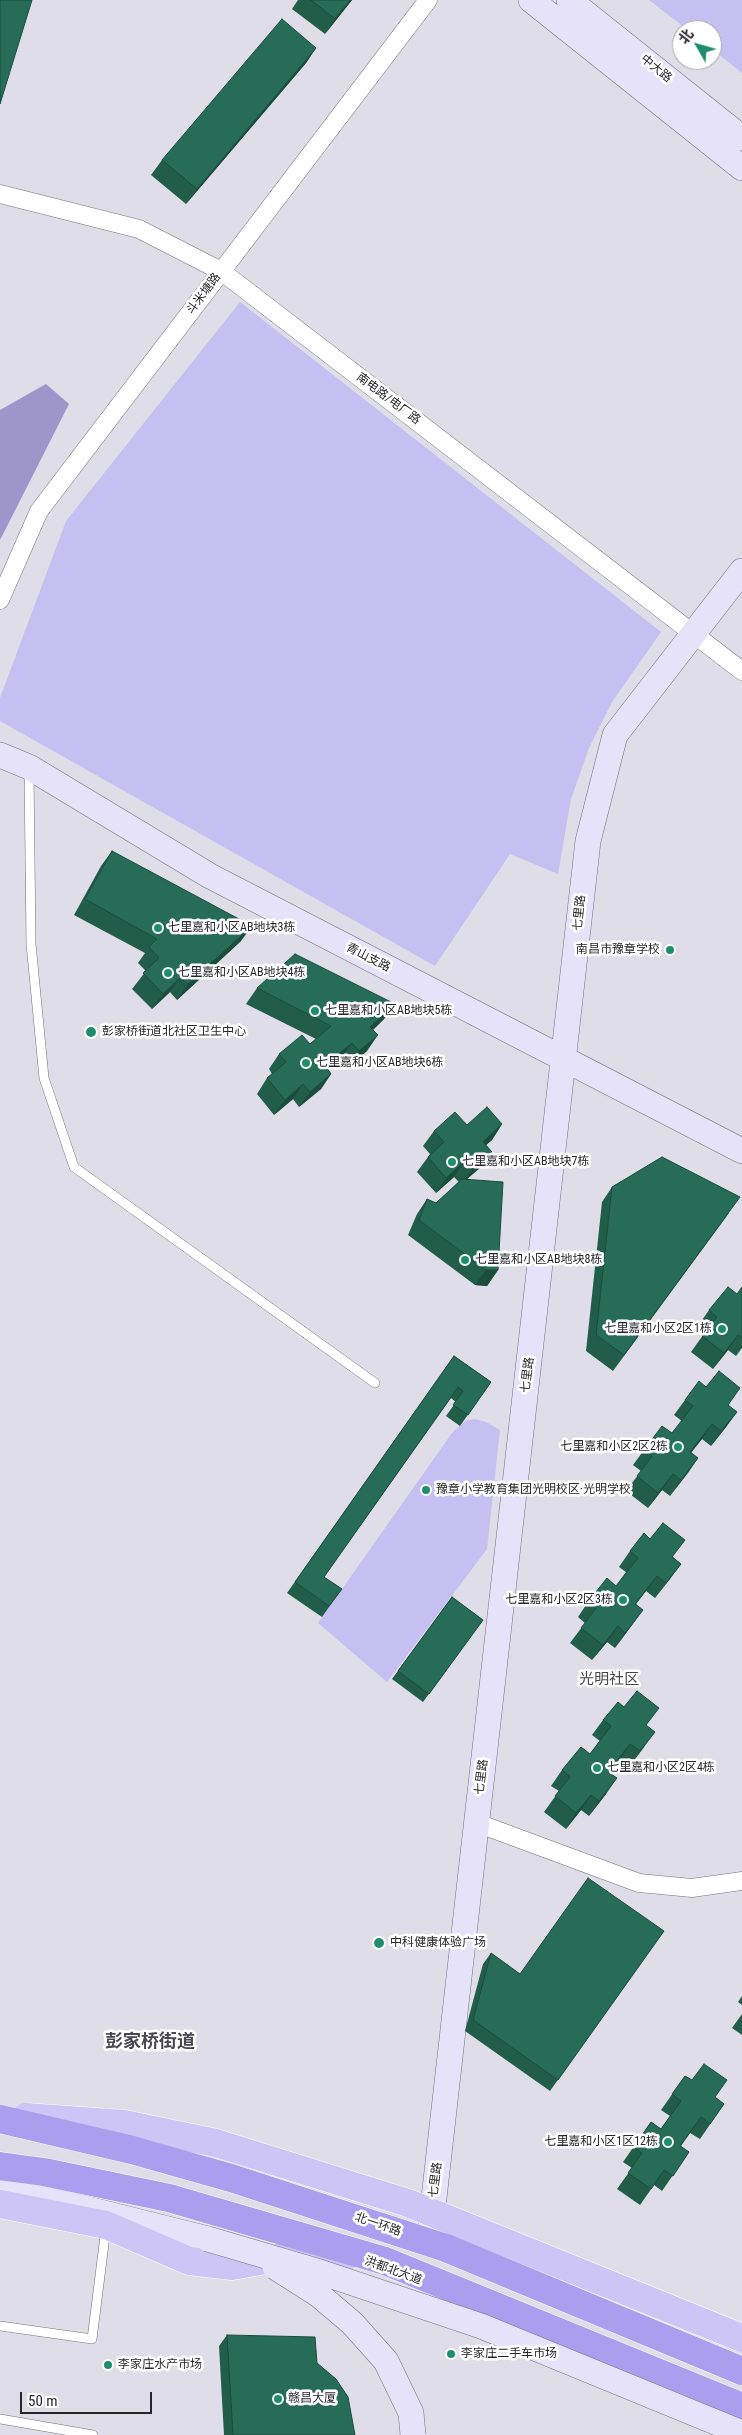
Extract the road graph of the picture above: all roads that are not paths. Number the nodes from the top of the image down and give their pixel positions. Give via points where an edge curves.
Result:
1 (428, 0) edge
2 (532, 0) edge
3 (569, 0) edge
4 (742, 138) edge
5 (742, 168) edge
6 (0, 194) edge
7 (221, 271) junction
8 (742, 571) edge
9 (0, 600) edge
10 (693, 632) junction
11 (742, 671) edge
12 (0, 755) edge
13 (29, 767) junction
14 (564, 1059) junction
15 (742, 1151) edge
16 (375, 1383) dead end
17 (477, 1823) junction
18 (742, 1881) edge
19 (0, 2115) edge
20 (0, 2119) edge
21 (0, 2130) edge
22 (0, 2166) edge
23 (0, 2187) edge
24 (0, 2204) edge
25 (430, 2224) junction
26 (106, 2225) junction
27 (208, 2240) junction
28 (0, 2326) edge
29 (742, 2338) edge
30 (742, 2352) edge
31 (742, 2371) edge
32 (742, 2407) edge
33 (742, 2414) edge
34 (0, 2419) edge
35 (742, 2433) edge
36 (93, 2435) edge
37 (413, 2435) edge

1 - 7 street, 斗米塘路
2 - 5 street
3 - 4 street, 中大路
6 - 7 street, 南电路/电厂路 via 139,229
7 - 9 street, 斗米塘路 via 39,511
7 - 10 street, 南电路/电厂路
8 - 10 street, 七里路
10 - 11 street, 南电路/电厂路
10 - 14 street, 七里路 via 614,735 588,841
12 - 13 street, 青山支路
13 - 14 street, 青山支路 via 210,876
13 - 16 lane via 31,944 44,1078 74,1167
14 - 15 street, 青山支路
14 - 17 street, 七里路
17 - 18 street via 639,1882 692,1888
17 - 25 street, 七里路
19 - 29 main road, bridge via 124,2124 216,2143 408,2203
20 - 31 highway, 北一环路, bridge via 132,2150 231,2178 418,2239
21 - 25 main road via 156,2163 209,2158 245,2162
22 - 32 highway via 169,2198 385,2261
23 - 27 street
24 - 26 main road, 洪都北大道
25 - 30 main road
26 - 28 lane via 92,2339
26 - 33 main road, 洪都北大道 via 189,2261 232,2266 299,2254 325,2254 368,2261
27 - 35 street, bridge via 320,2272 481,2326
27 - 37 street, bridge via 272,2265 319,2295 352,2323 386,2361 411,2413
34 - 36 lane

